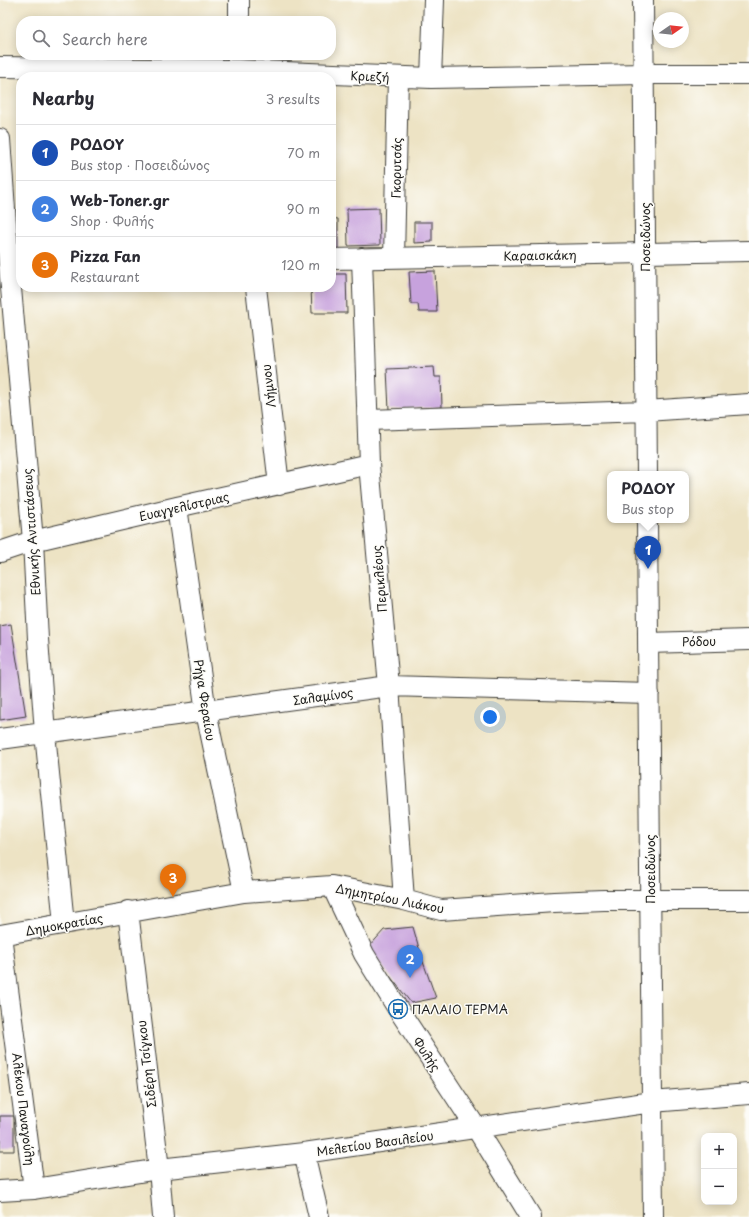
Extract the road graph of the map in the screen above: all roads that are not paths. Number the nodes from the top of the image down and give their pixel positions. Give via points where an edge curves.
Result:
1 (239, 0) edge
2 (434, 0) edge
3 (643, 0) edge
4 (239, 16) edge
5 (0, 67) edge
6 (238, 67) edge
7 (318, 72) edge
8 (336, 73) edge
9 (644, 74) junction
10 (749, 74) edge
11 (398, 77) junction
12 (431, 78) junction
13 (0, 139) edge
14 (749, 251) edge
15 (645, 253) junction
16 (362, 258) junction
17 (394, 258) junction
18 (336, 259) edge
19 (10, 265) edge
20 (257, 292) edge
21 (749, 404) edge
22 (646, 411) junction
23 (368, 420) junction
24 (369, 464) junction
25 (647, 471) edge
26 (279, 485) junction
27 (177, 507) junction
28 (647, 523) edge
29 (33, 542) junction
30 (0, 552) edge
31 (749, 640) edge
32 (648, 643) junction
33 (389, 686) junction
34 (648, 693) junction
35 (206, 712) junction
36 (45, 733) junction
37 (0, 739) edge
38 (332, 886) junction
39 (244, 892) junction
40 (404, 900) junction
41 (650, 900) junction
42 (749, 900) edge
43 (128, 911) junction
44 (64, 924) junction
45 (1, 935) edge
46 (749, 1094) edge
47 (652, 1102) junction
48 (477, 1129) junction
49 (304, 1153) junction
50 (159, 1169) junction
51 (34, 1189) junction
52 (0, 1191) edge
53 (163, 1217) edge
54 (320, 1217) edge
55 (531, 1217) edge
56 (652, 1217) edge

1 - 4 street
2 - 12 street
3 - 9 street, Ποσειδώνος
5 - 6 street, Κριεζή
6 - 7 street, Κριεζή
8 - 11 street, Κριεζή
9 - 10 street, Κριεζή
9 - 12 street, Κριεζή
9 - 15 street, Ποσειδώνος
11 - 12 street, Κριεζή
11 - 17 street, Γκορυτσάς
13 - 19 street, Εθνικής Αντιστάσεως
14 - 15 street, Καραισκάκη
15 - 17 street, Καραισκάκη
15 - 22 street, Ποσειδώνος
16 - 17 street, Καραισκάκη
16 - 18 street, Καραισκάκη
16 - 23 street, Περικλέους
19 - 29 street, Εθνικής Αντιστάσεως
20 - 26 street, Λήμνου
21 - 22 street
22 - 23 street
22 - 25 street, Ποσειδώνος
23 - 24 street, Περικλέους
24 - 26 street, Ευαγγελίστριας
24 - 33 street, Περικλέους
26 - 27 street, Ευαγγελίστριας
27 - 29 street, Ευαγγελίστριας
27 - 35 street, Ρήγα Φεραίου
28 - 32 street, Ποσειδώνος
29 - 30 street, Ευαγγελίστριας
29 - 36 street, Εθνικής Αντιστάσεως
31 - 32 street, Ρόδου
32 - 34 street, Ποσειδώνος
33 - 34 street, Σαλαμίνος
33 - 35 street, Σαλαμίνος
33 - 40 street, Περικλέους
34 - 41 street, Ποσειδώνος
35 - 36 street, Σαλαμίνος
35 - 39 street, Ρήγα Φεραίου
36 - 37 street, Σαλαμίνος
36 - 44 street, Εθνικής Αντιστάσεως
38 - 39 street, Δημητρίου Λιάκου
38 - 40 street, Δημητρίου Λιάκου
38 - 48 street, Φυλής via 364,954
39 - 43 street, Δημητρίου Λιάκου
40 - 41 street, Δημητρίου Λιάκου via 441,910 554,902
41 - 42 street, Δημητρίου Λιάκου
41 - 47 street, Ποσειδώνος
43 - 44 street, Δημοκρατίας
43 - 50 street, Σιδέρη Τσίγκου
44 - 45 street, Δημοκρατίας
45 - 51 street, Αλέκου Παναγούλη
46 - 47 street, Μελετίου Βασιλείου
47 - 48 street, Μελετίου Βασιλείου
47 - 56 street, Ποσειδώνος
48 - 49 street, Μελετίου Βασιλείου
48 - 55 street, Φυλής
49 - 50 street, Μελετίου Βασιλείου
49 - 54 street
50 - 51 street, Μελετίου Βασιλείου
50 - 53 street, Σιδέρη Τσίγκου
51 - 52 street, Μελετίου Βασιλείου

